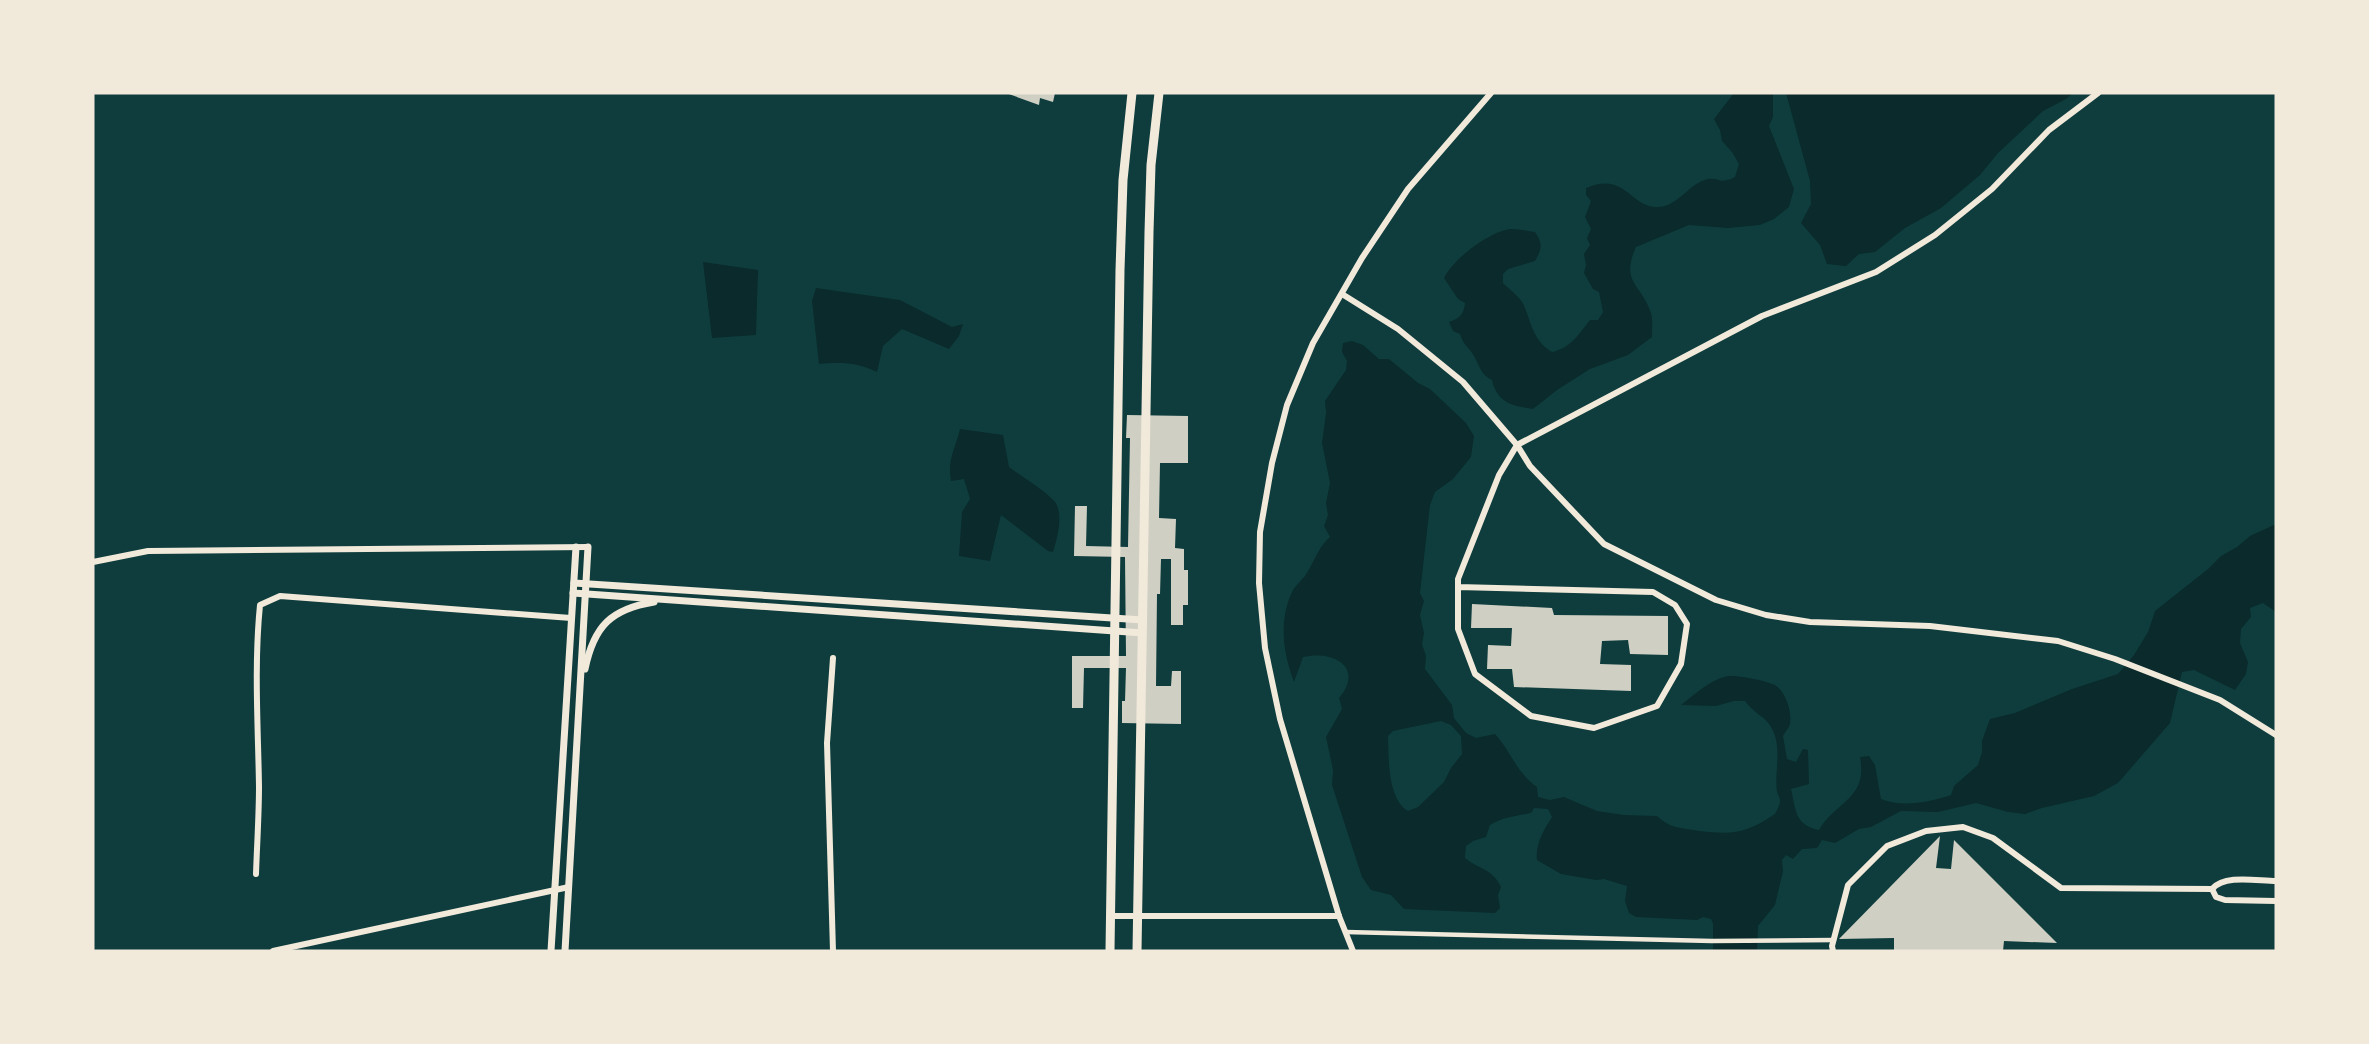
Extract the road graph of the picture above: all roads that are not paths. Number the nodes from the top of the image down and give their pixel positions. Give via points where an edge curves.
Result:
1 (1132, 93) edge
2 (1159, 93) edge
3 (1491, 93) edge
4 (2098, 93) edge
5 (1342, 294) junction
6 (1517, 445) junction
7 (576, 547) junction
8 (588, 547) joint
9 (93, 562) edge
10 (574, 583) junction
11 (586, 583) junction
12 (1458, 587) junction
13 (573, 593) junction
14 (586, 594) junction
15 (668, 600) junction
16 (571, 618) junction
17 (1116, 619) junction
18 (1143, 620) junction
19 (1116, 631) junction
20 (1143, 633) junction
21 (833, 658) dead end
22 (580, 692) junction
23 (2276, 735) edge
24 (256, 874) dead end
25 (2276, 881) edge
26 (568, 887) junction
27 (2212, 889) junction
28 (554, 890) junction
29 (2276, 902) edge
30 (1110, 916) junction
31 (1138, 916) junction
32 (1339, 916) junction
33 (1346, 932) junction
34 (1834, 940) junction
35 (273, 951) edge
36 (551, 951) edge
37 (565, 951) edge
38 (832, 951) edge
39 (1110, 951) edge
40 (1137, 951) edge
41 (1353, 951) edge
42 (1833, 951) edge

1 - 17 highway via 1120,259
2 - 18 highway via 1150,185
3 - 5 street via 1408,189
4 - 6 street via 2049,130 1992,189 1943,229 1876,272 1762,316
5 - 6 street via 1398,329 1463,382
5 - 32 street via 1313,343 1287,405 1260,532 1259,583 1265,648 1280,719
6 - 12 street via 1499,475
6 - 23 street via 1530,466 1604,544 1716,600 1766,615 1810,622 1930,626 2058,641 2220,700
7 - 8 street
7 - 9 street via 142,551
7 - 10 street
8 - 11 street
10 - 11 street
10 - 13 street
11 - 14 street
11 - 17 street
12 - 12 street via 1458,630 1475,674 1531,716 1594,728 1646,710 1657,706 1681,664 1686,624 1675,605 1653,592
13 - 14 street
13 - 16 street
14 - 15 street
14 - 22 street
15 - 19 street
15 - 22 street via 625,609 601,627 588,652
16 - 24 street via 280,596 260,605 256,639
16 - 28 street
17 - 18 street
17 - 19 highway
18 - 20 highway
19 - 20 street
19 - 30 highway
20 - 31 highway
21 - 38 street via 827,743
22 - 26 street
25 - 27 street via 2226,880
26 - 28 street
26 - 37 street
27 - 29 street via 2216,897 2225,900
27 - 34 street via 2061,888 1993,838 1963,827 1926,831 1887,846 1848,885
28 - 35 street
28 - 36 street
30 - 31 street
30 - 39 highway
31 - 32 street
31 - 40 highway
32 - 33 street
33 - 34 street
33 - 41 street
34 - 42 street

